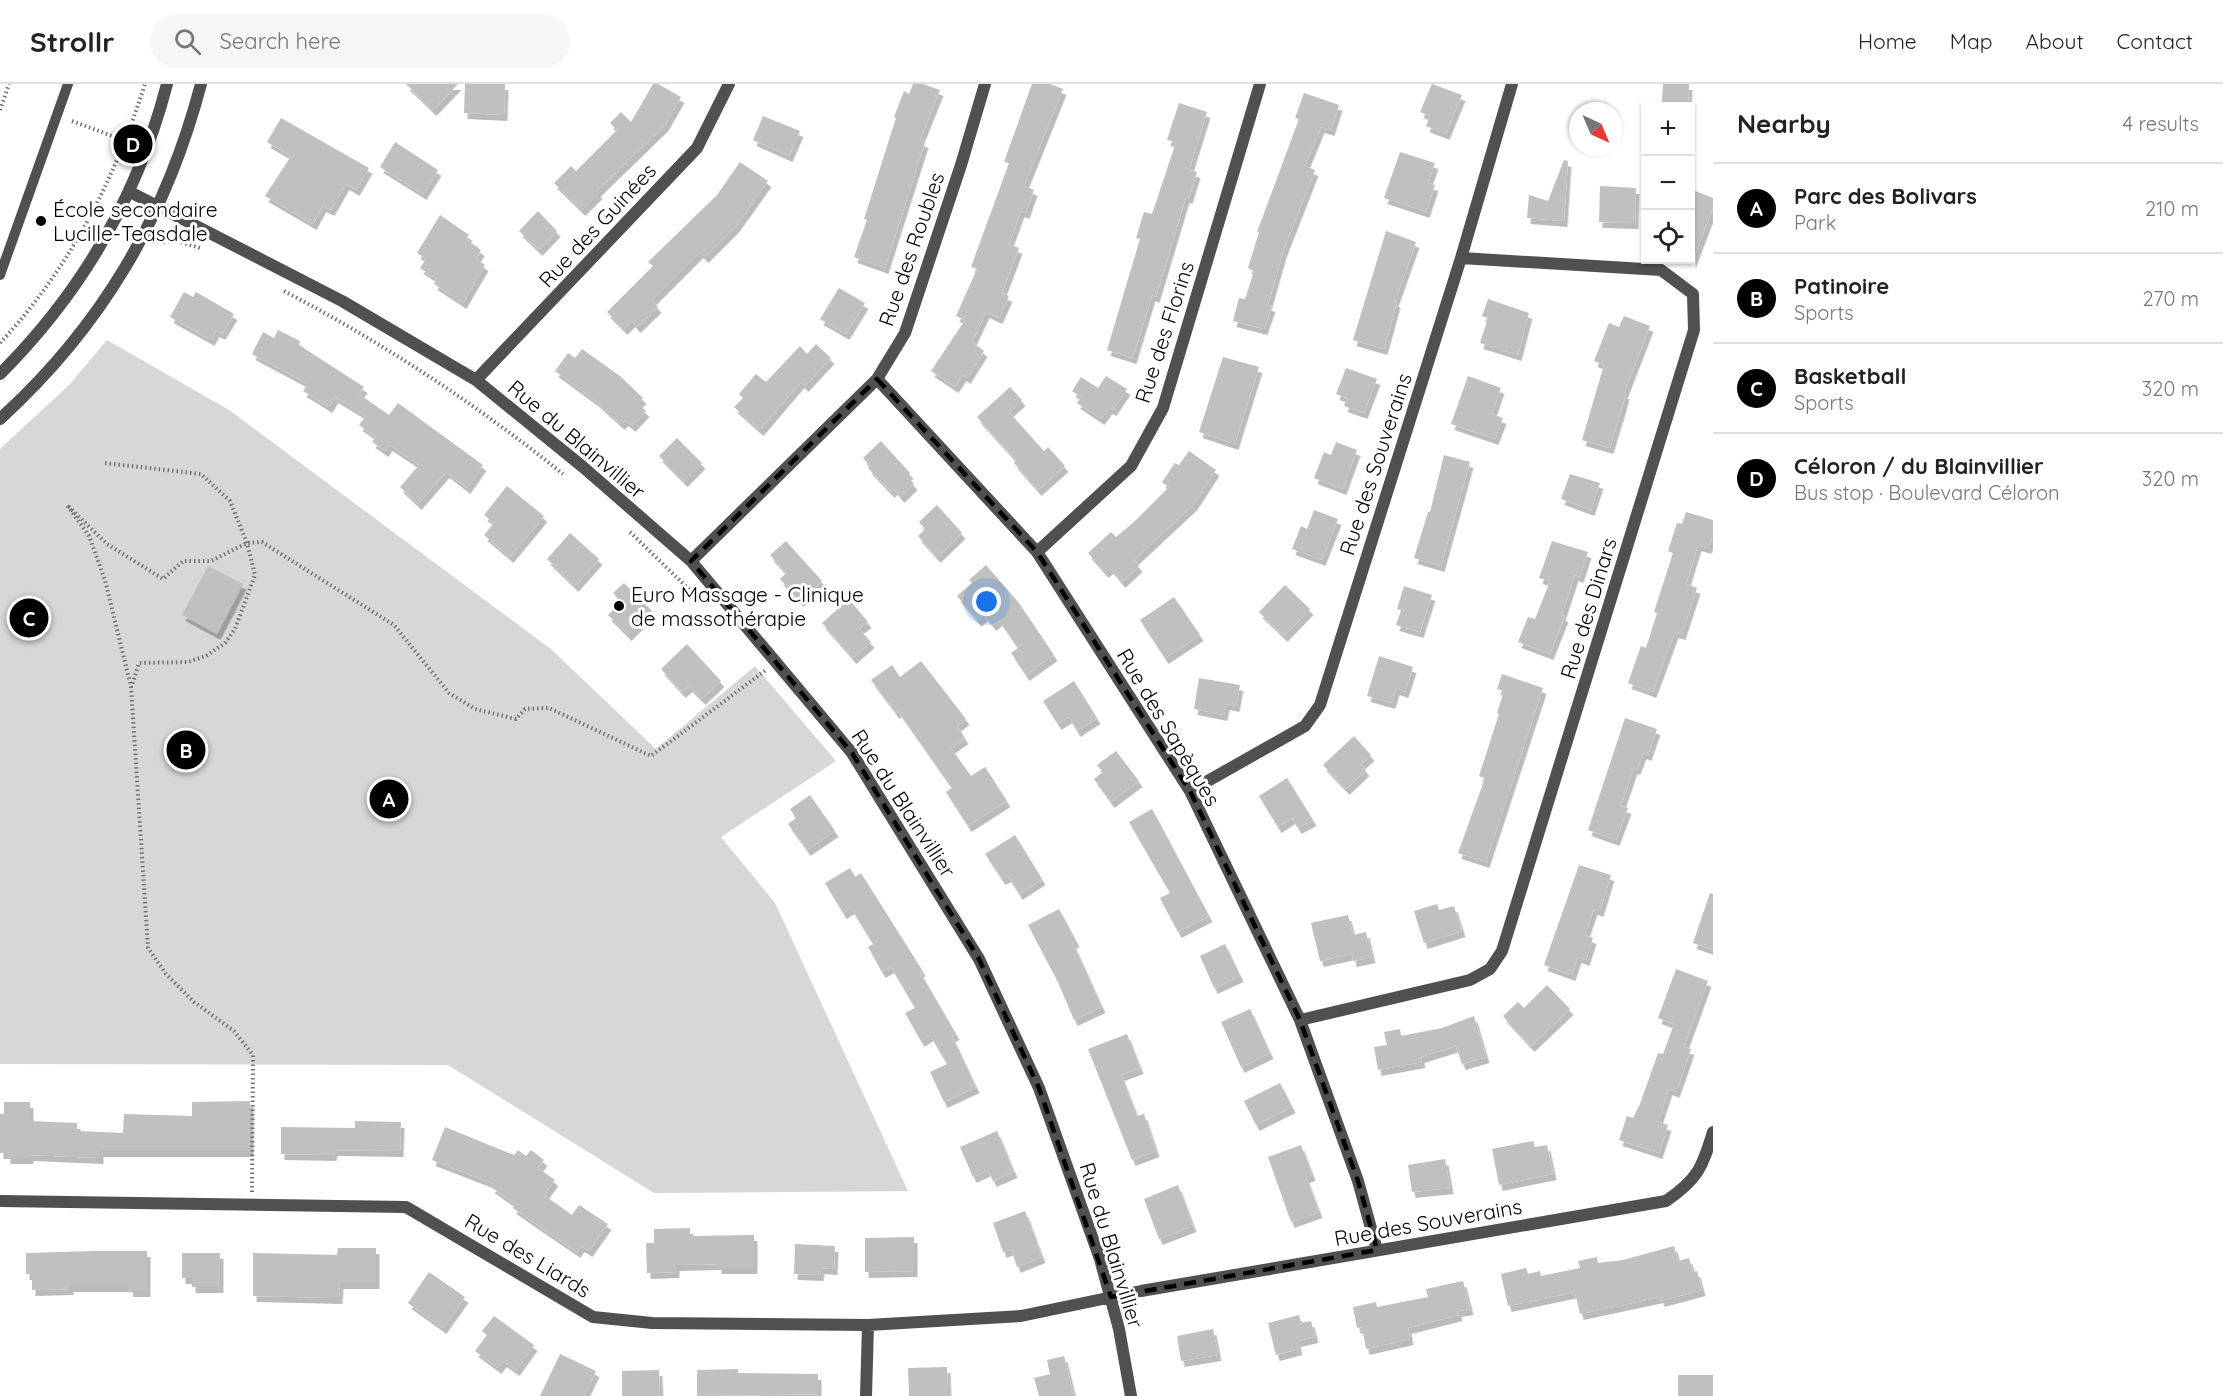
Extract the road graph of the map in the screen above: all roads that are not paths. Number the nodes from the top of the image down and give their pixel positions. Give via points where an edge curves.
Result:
1 (68, 84) edge
2 (167, 84) edge
3 (201, 84) edge
4 (729, 84) edge
5 (985, 84) edge
6 (1260, 84) edge
7 (1512, 84) edge
8 (129, 192) junction
9 (158, 206) junction
10 (1461, 258) junction
11 (0, 275) edge
12 (0, 374) edge
13 (877, 379) junction
14 (476, 380) junction
15 (0, 419) edge
16 (1037, 552) junction
17 (691, 561) junction
18 (1190, 791) junction
19 (1300, 1020) junction
20 (1713, 1132) edge
21 (0, 1201) edge
22 (1377, 1250) junction
23 (1111, 1297) junction
24 (868, 1325) junction
25 (866, 1396) edge
26 (1131, 1396) edge

1 - 11 lane
2 - 8 street
3 - 9 street
4 - 14 street, Rue des Guinées via 697,148
5 - 13 street, Rue des Roubles via 905,333
6 - 16 street, Rue des Florins via 1162,408 1131,466
7 - 10 street, Rue des Souverains
8 - 9 street, Rue du Blainvillier
8 - 12 street via 105,240 69,296
9 - 14 street, Rue du Blainvillier via 342,301
9 - 15 street via 129,265 87,326 39,382
10 - 18 street, Rue des Souverains via 1320,705 1305,726
10 - 19 street, Rue des Dinars via 1661,270 1693,294 1694,330 1502,951 1490,969 1470,980
13 - 16 street, Rue des Sapèques
13 - 17 street, Rue des Roubles
14 - 17 street, Rue du Blainvillier
16 - 18 street, Rue des Sapèques
17 - 23 street, Rue du Blainvillier via 770,667 852,753 979,959 1039,1088
18 - 19 street, Rue des Sapèques
19 - 22 street, Rue des Sapèques via 1358,1181
20 - 22 street, Rue des Souverains via 1702,1168 1686,1187 1666,1201
21 - 24 street, Rue des Liards via 406,1207 593,1317 652,1323
22 - 23 street, Rue des Souverains
23 - 24 street, Rue des Liards via 1021,1316
23 - 26 street, Rue du Blainvillier
24 - 25 street

